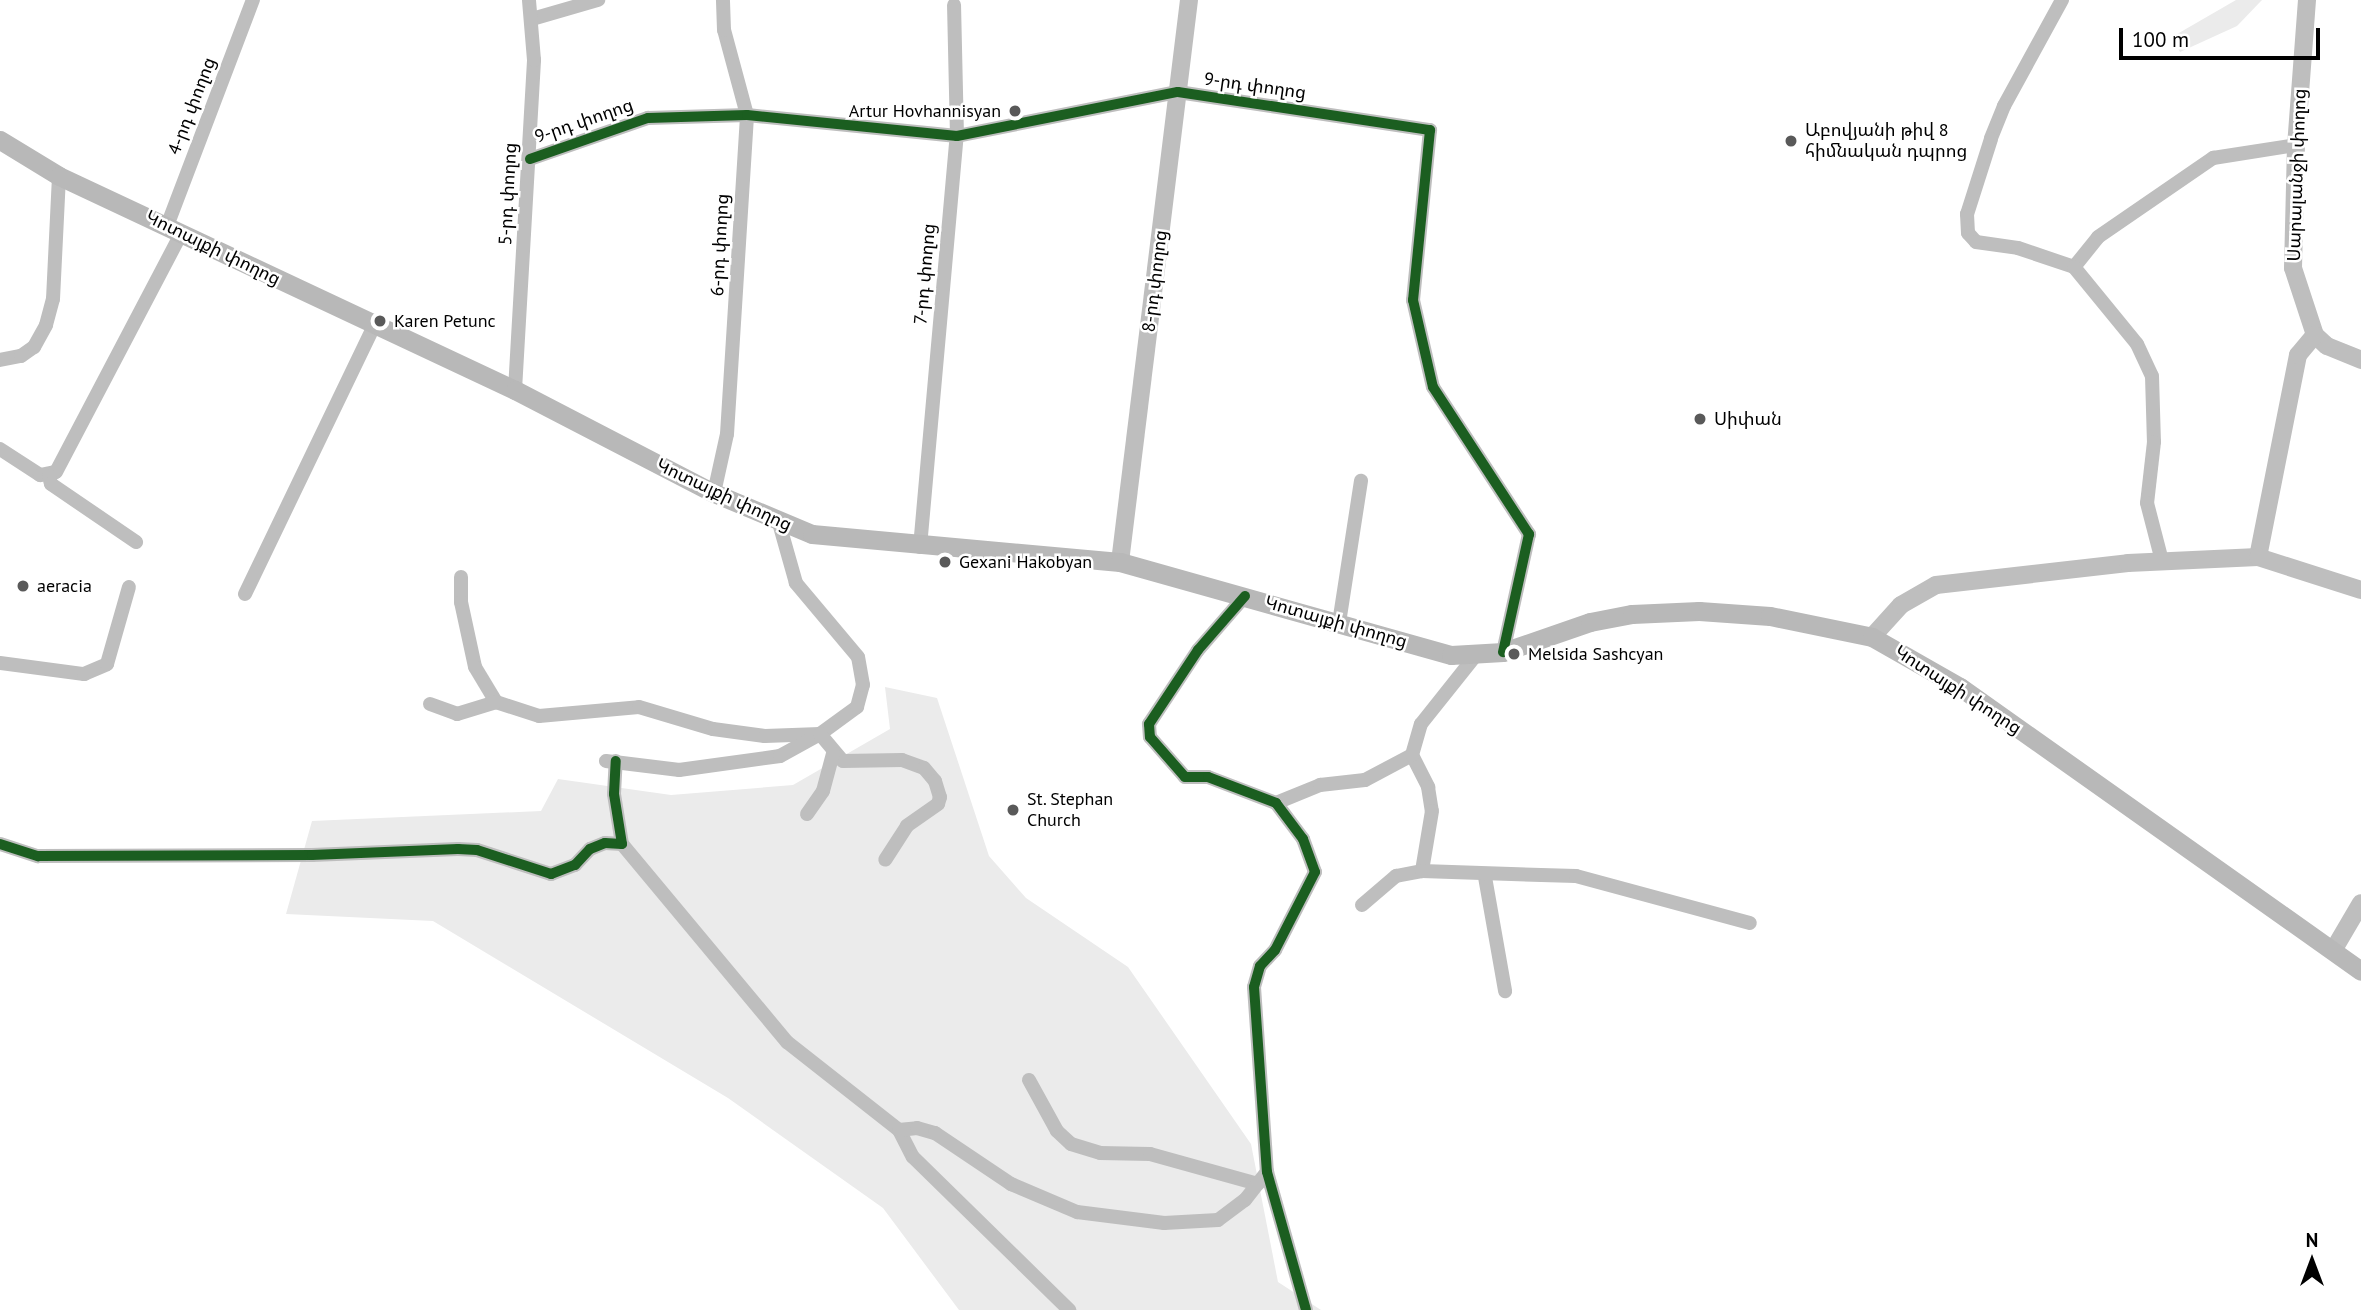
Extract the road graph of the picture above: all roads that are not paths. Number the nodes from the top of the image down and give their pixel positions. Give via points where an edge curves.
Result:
1 (253, 0) edge
2 (529, 0) edge
3 (598, 0) edge
4 (723, 0) edge
5 (1189, 0) edge
6 (2062, 0) edge
7 (2306, 0) edge
8 (954, 5) dead end
9 (532, 19) junction
10 (1178, 92) junction
11 (747, 115) junction
12 (957, 136) junction
13 (0, 140) edge
14 (2296, 145) junction
15 (530, 159) junction
16 (59, 176) junction
17 (174, 230) junction
18 (2074, 267) junction
19 (374, 326) junction
20 (2315, 335) junction
21 (0, 360) edge
22 (2361, 360) edge
23 (515, 390) junction
24 (0, 449) edge
25 (49, 476) junction
26 (1361, 481) dead end
27 (714, 493) junction
28 (779, 523) junction
29 (136, 542) dead end
30 (920, 547) junction
31 (2258, 557) junction
32 (2162, 561) junction
33 (1120, 562) junction
34 (461, 577) dead end
35 (129, 587) dead end
36 (2361, 590) edge
37 (245, 594) dead end
38 (1245, 596) junction
39 (1339, 623) junction
40 (1872, 637) junction
41 (1503, 652) junction
42 (1476, 655) junction
43 (0, 663) edge
44 (496, 702) junction
45 (430, 704) dead end
46 (820, 734) junction
47 (833, 753) junction
48 (1412, 755) junction
49 (1276, 803) junction
50 (807, 814) dead end
51 (0, 844) edge
52 (622, 844) junction
53 (885, 860) dead end
54 (1422, 872) junction
55 (1485, 877) junction
56 (2361, 903) edge
57 (1362, 905) dead end
58 (1750, 923) dead end
59 (2334, 949) junction
60 (2361, 971) edge
61 (1505, 991) dead end
62 (1029, 1080) dead end
63 (899, 1130) junction
64 (1267, 1172) junction
65 (1258, 1184) junction
66 (1069, 1310) edge
67 (1306, 1310) edge

1 - 17 street, 4-րդ փողոց
2 - 9 street, 5-րդ փողոց
3 - 9 street
4 - 11 street, 6-րդ փողոց via 724,30
5 - 10 street, 8-րդ փողոց
6 - 18 street via 2004,106 1967,214 1968,233 1985,245 2018,248
7 - 14 street, Սարալանջի փողոց
8 - 12 street, 7-րդ փողոց
9 - 15 street, 5-րդ փողոց
10 - 12 street, 9-րդ փողոց
10 - 33 street, 8-րդ փողոց
10 - 41 street, 9-րդ փողոց via 1430,130 1413,300 1433,387 1529,534
11 - 12 street, 9-րդ փողոց
11 - 15 street, 9-րդ փողոց via 648,118
11 - 27 street, 6-րդ փողոց via 727,434
12 - 30 street, 7-րդ փողոց
13 - 16 main road, Կոտայքի փողոց
14 - 18 street via 2213,158 2098,237
14 - 20 street, Սարալանջի փողոց via 2291,251 2298,289
15 - 23 street, 5-րդ փողոց
16 - 17 main road, Կոտայքի փողոց
16 - 21 street via 53,299 46,325 34,346 21,356
17 - 19 main road, Կոտայքի փողոց
17 - 25 street, 4-րդ փողոց via 56,471
18 - 32 street via 2137,344 2152,376 2154,442 2147,503
19 - 23 main road, Կոտայքի փողոց
19 - 37 street
20 - 22 street via 2327,346
20 - 31 street via 2298,355
23 - 27 main road, Կոտայքի փողոց
24 - 25 street
25 - 29 street via 51,484
26 - 39 street
27 - 28 main road, Կոտայքի փողոց
28 - 30 main road, Կոտայքի փողոց via 812,534
28 - 46 street via 796,583 858,657 857,707
30 - 33 main road, Կոտայքի փողոց
31 - 32 street
31 - 36 street
32 - 40 street via 1936,585 1901,605
33 - 38 main road, Կոտայքի փողոց
34 - 44 street via 461,602 475,667
35 - 43 street via 107,664 84,674
38 - 39 main road, Կոտայքի փողոց
38 - 49 street via 1198,650 1156,712 1149,724 1150,737 1185,777 1208,777
39 - 42 main road, Կոտայքի փողոց via 1451,655
40 - 41 main road, Կոտայքի փողոց via 1770,616 1686,611 1590,621
40 - 59 main road, Կոտայքի փողոց via 1960,687
41 - 42 main road, Կոտայքի փողոց
42 - 48 street via 1421,724
44 - 45 street via 457,714
44 - 46 street via 539,716 639,707 713,729 765,736
46 - 47 street
46 - 52 street via 780,756 679,770 611,761
47 - 50 street via 823,791
47 - 53 street via 843,761 902,760 924,768 935,781 938,804 908,826
48 - 49 street via 1365,780 1320,785
48 - 54 street via 1428,787 1432,811
49 - 64 street via 1303,839 1315,872 1276,950 1260,967 1254,986
51 - 52 street via 38,856 477,850 551,874 575,865 590,849 605,843
52 - 63 street via 787,1042
54 - 55 street
54 - 57 street via 1396,876
55 - 58 street via 1576,876
55 - 61 street
56 - 59 street
59 - 60 main road, Կոտայքի փողոց
62 - 65 street via 1057,1131 1071,1144 1100,1153 1150,1154
63 - 65 street via 935,1133 1011,1184 1077,1212 1164,1223 1219,1220
63 - 66 street via 913,1157
64 - 65 street
64 - 67 street

